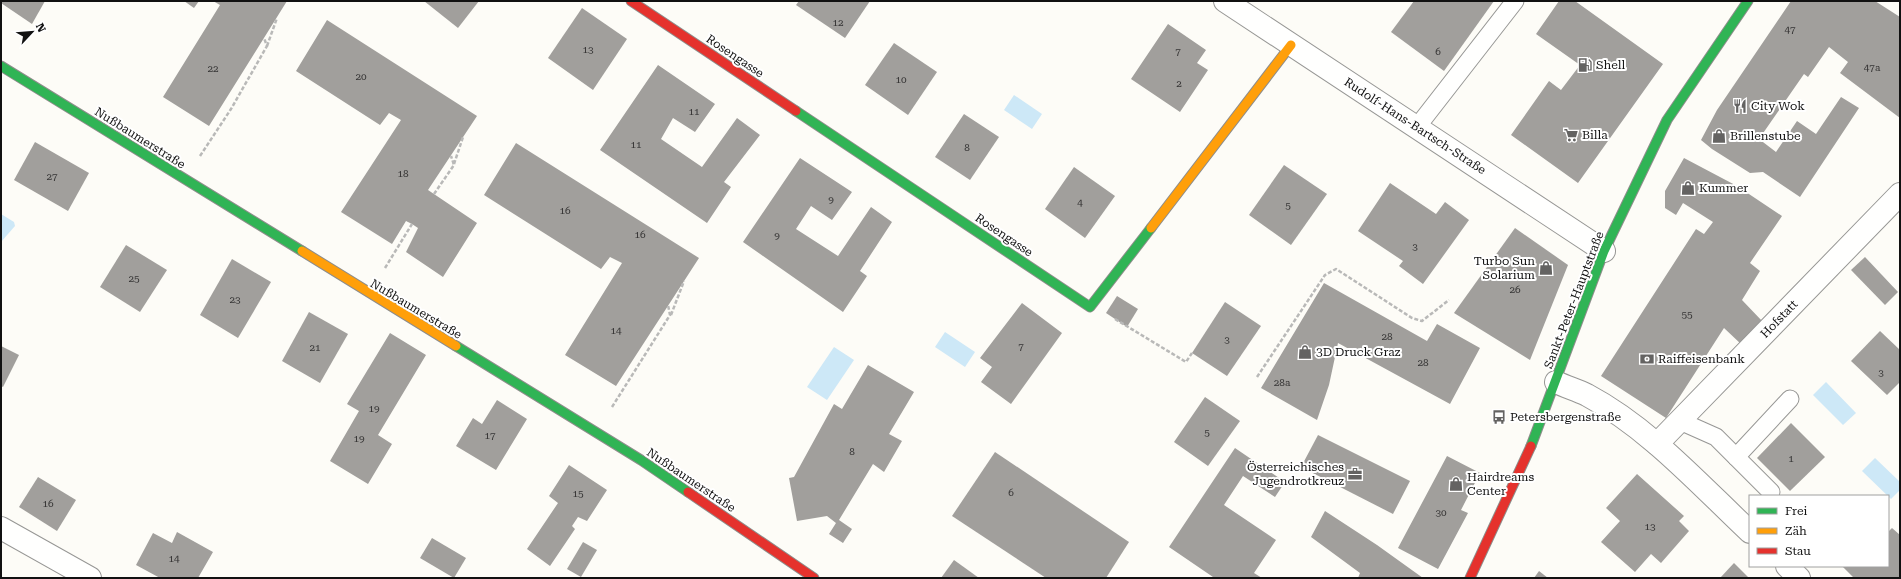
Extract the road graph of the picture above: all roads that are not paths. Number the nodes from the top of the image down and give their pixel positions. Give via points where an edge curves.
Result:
1 (631, 1) edge
2 (1225, 1) edge
3 (1515, 1) edge
4 (1748, 1) edge
5 (1291, 45) junction
6 (1, 66) edge
7 (1417, 127) junction
8 (1900, 194) edge
9 (1604, 251) junction
10 (1556, 382) junction
11 (1790, 399) dead end
12 (1680, 421) junction
13 (1657, 444) junction
14 (1736, 457) junction
15 (1771, 492) dead end
16 (1, 528) edge
17 (1749, 531) edge
18 (1788, 567) edge
19 (90, 578) edge
20 (814, 578) edge
21 (1470, 578) edge
22 (1799, 578) edge

1 - 5 street, Rosengasse via 1090,307
2 - 5 street, Rudolf-Hans-Bartsch-Straße
3 - 7 lane
4 - 9 street, Sankt-Peter-Hauptstraße via 1667,120
5 - 7 street, Rudolf-Hans-Bartsch-Straße
6 - 20 street, Nußbaumerstraße via 641,460
7 - 9 street, Rudolf-Hans-Bartsch-Straße
8 - 12 street, Hofstatt
9 - 10 street, Sankt-Peter-Hauptstraße
10 - 13 street via 1586,394
10 - 21 street, Sankt-Peter-Hauptstraße via 1534,439
11 - 14 lane
12 - 13 street, Hofstatt
12 - 14 lane via 1716,437
13 - 17 street
14 - 15 lane
16 - 19 street
18 - 22 street

